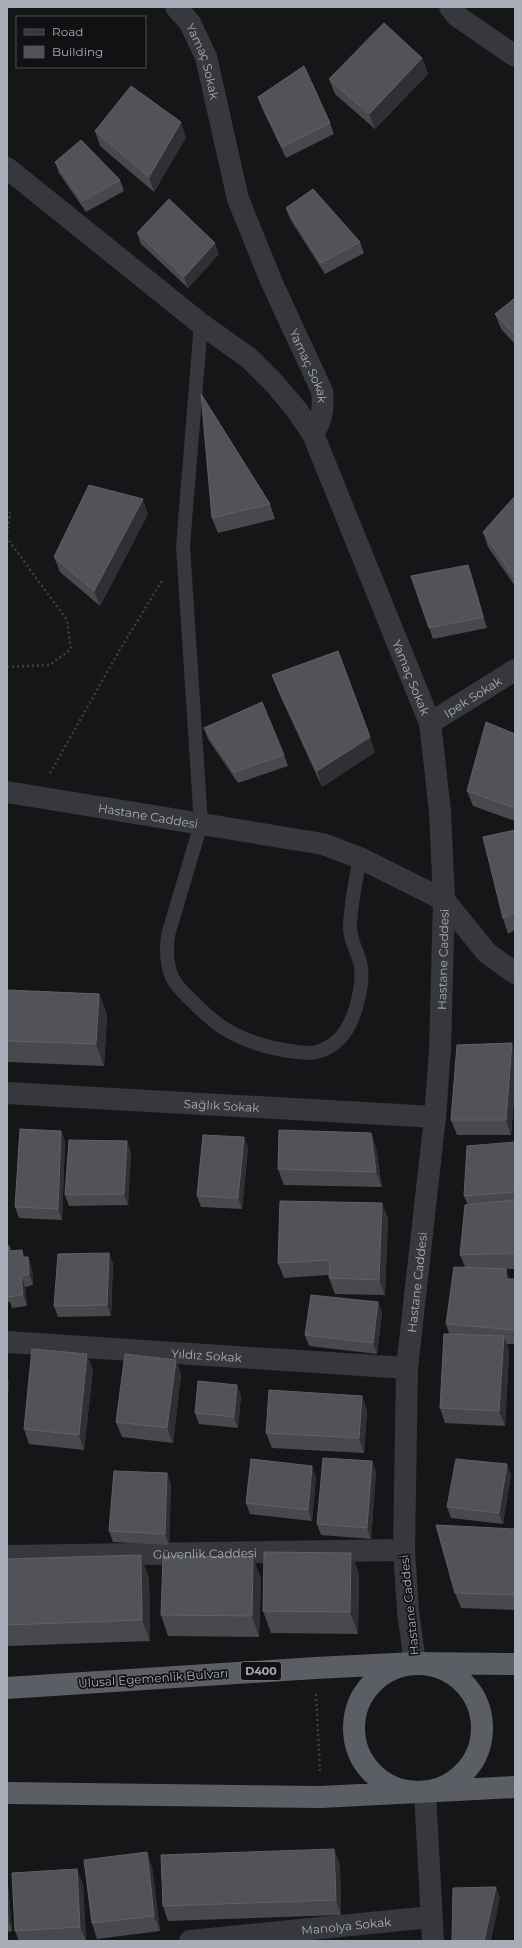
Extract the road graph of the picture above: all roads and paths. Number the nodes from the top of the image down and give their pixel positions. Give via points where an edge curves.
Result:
1 (176, 7) edge
2 (450, 7) edge
3 (515, 56) edge
4 (7, 168) edge
5 (201, 324) junction
6 (313, 434) junction
7 (10, 512) dead end
8 (183, 546) junction
9 (7, 667) edge
10 (515, 670) edge
11 (430, 723) junction
12 (7, 792) edge
13 (36, 797) junction
14 (201, 824) junction
15 (360, 858) junction
16 (444, 900) junction
17 (515, 973) edge
18 (7, 1093) edge
19 (435, 1117) junction
20 (7, 1342) edge
21 (407, 1368) junction
22 (404, 1550) junction
23 (7, 1556) edge
24 (415, 1663) junction
25 (515, 1664) edge
26 (315, 1668) junction
27 (7, 1688) edge
28 (515, 1787) edge
29 (425, 1792) junction
30 (7, 1793) edge
31 (321, 1798) junction
32 (431, 1917) junction
33 (190, 1941) edge
34 (433, 1941) edge

1 - 6 street, Yamaç Sokak via 190,23 206,57 238,199 272,284 322,391 322,418
2 - 3 street via 457,16
4 - 5 street
5 - 6 street via 249,358 276,384
5 - 8 lane
6 - 11 street, Yamaç Sokak
7 - 9 path via 7,538 67,620 72,648 50,665
8 - 13 path via 122,646
8 - 14 lane
10 - 11 street, Ipek Sokak
11 - 16 street, Hastane Caddesi via 440,811
12 - 13 street, Hastane Caddesi
13 - 14 street, Hastane Caddesi
14 - 15 street, Hastane Caddesi via 324,844
14 - 15 lane via 168,936 168,966 180,989 219,1025 257,1044 280,1050 315,1053 337,1042 346,1031 360,993 362,977 350,924
15 - 16 street, Hastane Caddesi
16 - 17 street via 487,953
16 - 19 street, Hastane Caddesi via 440,1050
18 - 19 street, Sağlık Sokak
19 - 21 street, Hastane Caddesi
20 - 21 street, Yıldız Sokak
21 - 22 street, Hastane Caddesi
22 - 23 street, Güvenlik Caddesi
22 - 24 street, Hastane Caddesi
24 - 25 highway, Ulusal Egemenlik Bulvarı / D400
24 - 26 highway, Ulusal Egemenlik Bulvarı / D400
24 - 29 highway via 437,1666 457,1676 472,1692 481,1712 482,1734 477,1755 464,1773 446,1786
24 - 29 highway via 395,1667 377,1678 364,1693 356,1712 354,1732 359,1753 370,1770 385,1783 404,1791
26 - 27 highway, Ulusal Egemenlik Bulvarı / D400
26 - 31 path
28 - 29 highway
29 - 31 highway
29 - 32 street
30 - 31 highway
32 - 33 street, Manolya Sokak
32 - 34 street

